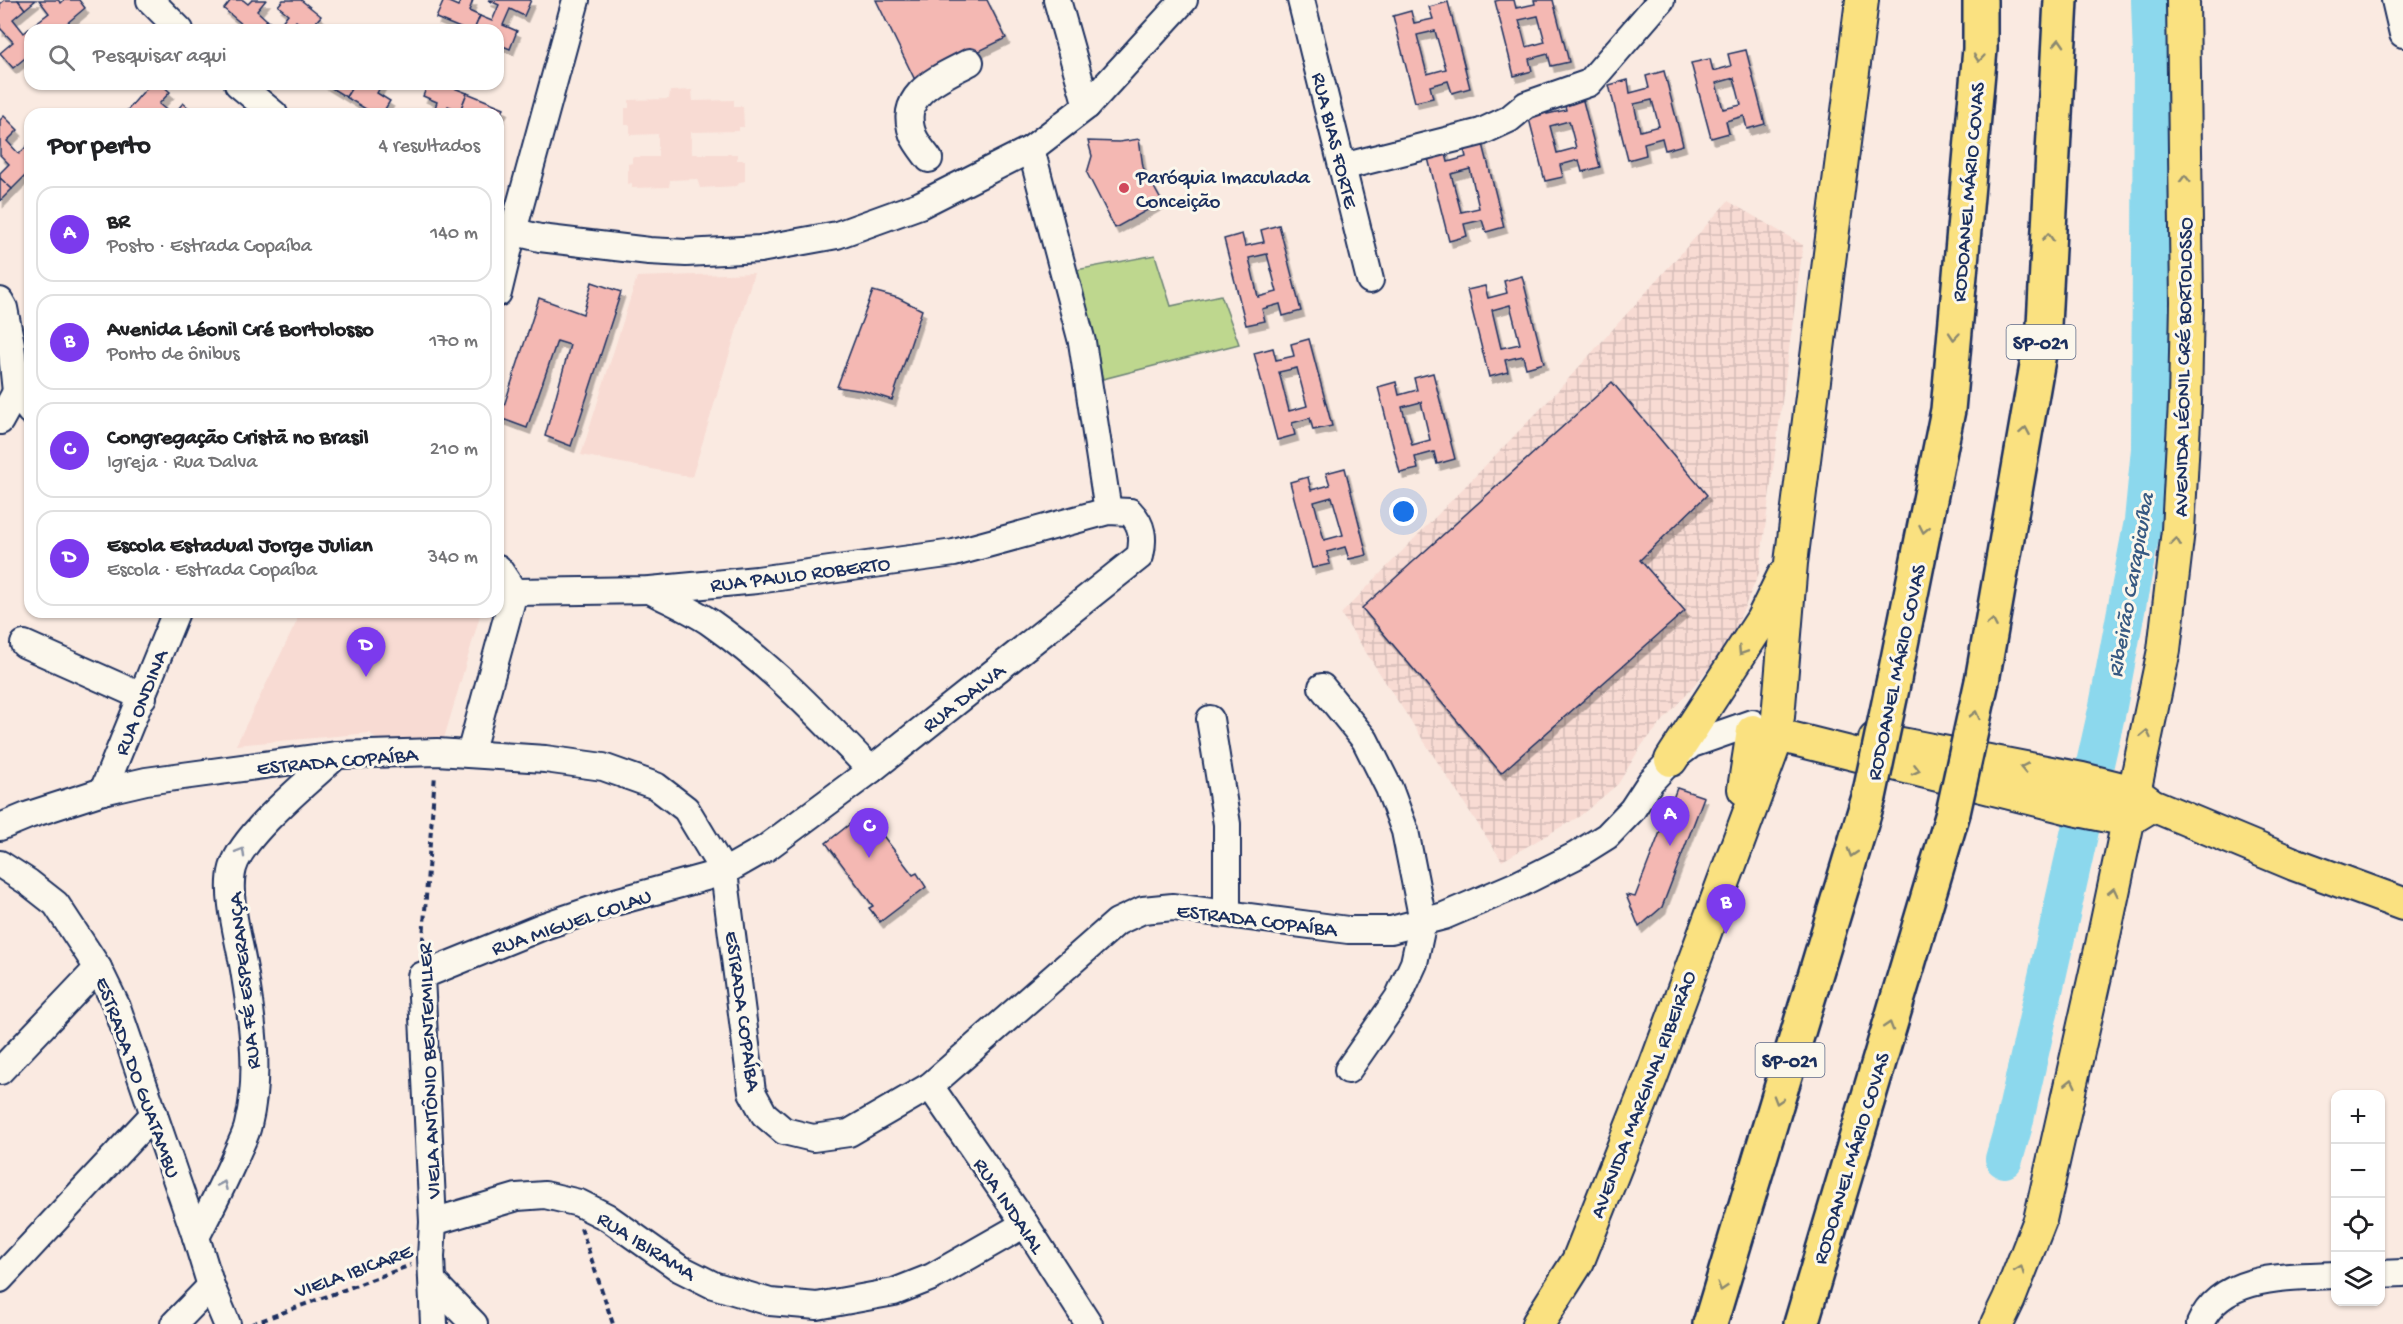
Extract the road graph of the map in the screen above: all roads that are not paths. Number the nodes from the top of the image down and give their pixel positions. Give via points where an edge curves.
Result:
1 (150, 0) edge
2 (576, 0) edge
3 (1057, 0) edge
4 (1184, 0) edge
5 (1301, 0) edge
6 (1661, 0) edge
7 (1862, 0) edge
8 (1980, 0) edge
9 (2061, 0) edge
10 (2183, 0) edge
11 (2395, 0) edge
12 (174, 24) edge
13 (2403, 34) edge
14 (970, 62) dead end
15 (245, 90) edge
16 (1087, 106) junction
17 (267, 108) edge
18 (1031, 149) junction
19 (930, 159) dead end
20 (1342, 167) junction
21 (505, 230) edge
22 (1370, 279) dead end
23 (0, 301) edge
24 (23, 402) edge
25 (0, 421) edge
26 (1108, 511) junction
27 (1791, 563) junction
28 (504, 577) edge
29 (650, 590) junction
30 (514, 592) junction
31 (174, 618) edge
32 (24, 644) dead end
33 (1322, 687) dead end
34 (143, 697) junction
35 (1210, 719) dead end
36 (1766, 724) junction
37 (470, 754) junction
38 (337, 755) junction
39 (1671, 760) junction
40 (871, 770) junction
41 (104, 791) junction
42 (2118, 799) junction
43 (0, 827) edge
44 (0, 864) edge
45 (724, 872) junction
46 (2403, 904) edge
47 (1227, 913) junction
48 (1423, 921) junction
49 (98, 968) junction
50 (421, 976) joint
51 (1348, 1070) dead end
52 (0, 1071) edge
53 (930, 1086) junction
54 (154, 1114) junction
55 (433, 1222) junction
56 (1025, 1224) junction
57 (196, 1237) junction
58 (432, 1270) junction
59 (2403, 1273) edge
60 (2385, 1274) edge
61 (2331, 1275) edge
62 (0, 1279) edge
63 (211, 1286) junction
64 (174, 1324) edge
65 (227, 1324) edge
66 (434, 1324) edge
67 (474, 1324) edge
68 (1089, 1324) edge
69 (1538, 1324) edge
70 (1710, 1324) edge
71 (1801, 1324) edge
72 (1997, 1324) edge
73 (2200, 1324) edge

1 - 12 street
2 - 21 street
3 - 16 street
4 - 16 street
5 - 20 street, RUA BIAS FORTE
6 - 20 street via 1589,83 1526,105 1509,119 1481,132
7 - 27 main road
8 -> 70 highway, RODOANEL MÁRIO COVAS / SP-021, bridge via 1980,49 1948,410 1894,679 1869,797
71 -> 9 highway, RODOANEL MÁRIO COVAS / SP-021, bridge via 1953,813 1982,681 2044,325
42 -> 10 main road, AVENIDA LÉONIL CRÉ BORTOLOSSO via 2164,650 2178,519 2187,302
11 - 13 street
14 - 19 street via 919,92 913,102 909,117 913,137
15 - 17 street
16 - 18 street
18 - 21 street via 920,206 837,235 760,249 687,254 540,238
18 - 26 street via 1082,342
20 - 22 street, RUA BIAS FORTE
23 - 24 street
24 - 25 street
26 - 29 street, RUA PAULO ROBERTO via 954,553 757,580
26 - 40 street, RUA DALVA via 1130,512 1137,518 1144,542 1140,556
27 - 36 main road
27 -> 39 main road via 1762,620
28 - 30 street
29 - 30 street, RUA PAULO ROBERTO
29 - 40 street via 744,647 793,689
30 - 37 street
31 - 34 street, RUA ONDINA
32 - 34 street
33 - 48 street via 1365,741 1389,788 1405,831
34 - 41 street, RUA ONDINA
35 - 47 street via 1227,824
36 - 39 street, ESTRADA COPAÍBA via 1692,744
42 -> 36 main road
36 -> 42 main road via 2074,809
36 - 69 main road, AVENIDA MARGINAL RIBEIRÃO via 1733,858 1652,1075 1578,1261
37 - 38 street, ESTRADA COPAÍBA
37 - 45 street, ESTRADA COPAÍBA via 603,767 656,786 686,809
38 - 41 street, ESTRADA COPAÍBA via 146,781
57 -> 38 street, RUA FÉ ESPERANÇA via 248,1128 253,1098 255,1067 231,900 232,868 243,847 275,812
39 - 48 street, ESTRADA COPAÍBA via 1632,810 1599,841 1519,884
40 - 45 street, RUA DALVA via 766,848
41 - 43 street, ESTRADA COPAÍBA
42 - 46 main road
72 -> 42 main road, AVENIDA LÉONIL CRÉ BORTOLOSSO via 2040,1220
44 - 49 street, ESTRADA DO GUATAMBU via 56,904
45 - 50 street, RUA MIGUEL COLAU via 544,926
45 - 53 street, ESTRADA COPAÍBA via 747,1062 752,1092 764,1114 784,1131 813,1138 849,1133
47 - 48 street, ESTRADA COPAÍBA via 1348,930 1392,930
47 - 53 street, ESTRADA COPAÍBA via 1173,907 1143,910 1117,922
48 - 51 street via 1414,963 1398,998
49 - 52 street
49 - 54 street, ESTRADA DO GUATAMBU via 117,1008
50 - 55 street, VIELA ANTÔNIO BENTEMILLER
53 - 56 street, RUA INDAIAL
54 - 57 street, ESTRADA DO GUATAMBU
54 - 62 street
55 - 56 street, RUA IBIRAMA via 517,1197 545,1195 607,1217 679,1268 713,1285 770,1302 817,1306 894,1292 932,1276
55 - 58 street, VIELA ANTÔNIO BENTEMILLER
56 - 68 street, RUA INDAIAL
57 - 63 street, ESTRADA DO GUATAMBU
58 - 66 street, VIELA ANTÔNIO BENTEMILLER
58 - 67 street
59 - 60 street
61 - 73 street via 2252,1283 2221,1295 2205,1311
63 - 64 street
63 - 65 street, ESTRADA DO GUATAMBU

